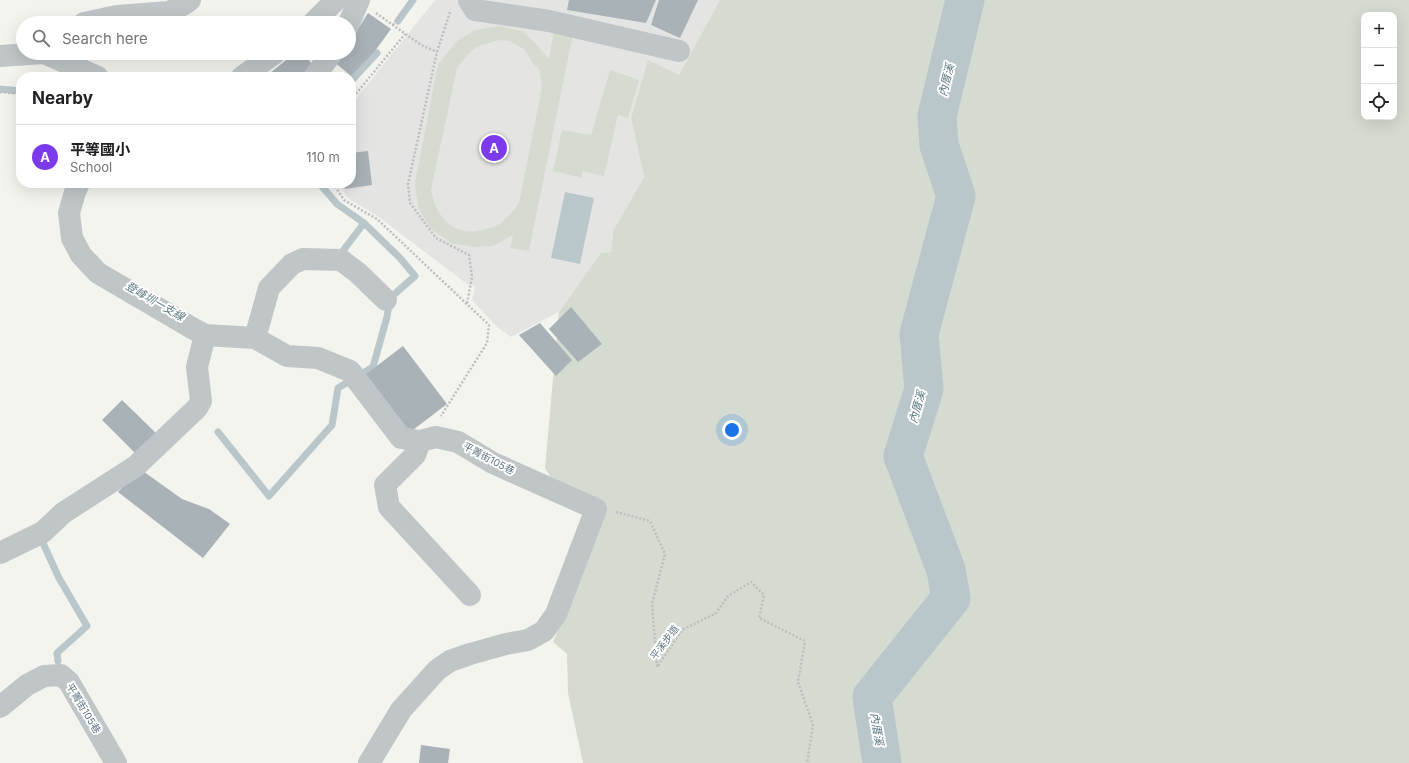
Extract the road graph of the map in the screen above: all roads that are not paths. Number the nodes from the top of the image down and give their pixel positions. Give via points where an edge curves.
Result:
1 (190, 0) edge
2 (336, 0) edge
3 (460, 4) edge
4 (367, 6) edge
5 (117, 16) edge
6 (320, 16) edge
7 (356, 16) edge
8 (679, 51) dead end
9 (16, 55) edge
10 (0, 56) edge
11 (60, 60) edge
12 (265, 60) edge
13 (327, 60) edge
14 (87, 72) edge
15 (249, 72) edge
16 (318, 72) edge
17 (77, 188) edge
18 (386, 300) dead end
19 (205, 334) junction
20 (254, 338) junction
21 (428, 439) junction
22 (0, 553) edge
23 (470, 595) dead end
24 (0, 707) edge
25 (116, 763) edge
26 (369, 763) edge

1 - 5 street via 169,12
2 - 6 street
3 - 8 street via 475,10 549,21
4 - 7 street
9 - 10 street
11 - 14 street
12 - 15 street
13 - 16 street
17 - 19 street, 平菁街105巷 via 69,213 72,238 81,255 98,273
18 - 20 street via 341,260 303,259 292,264 269,288
19 - 20 street, 平菁街105巷
19 - 22 street via 198,367 201,401 197,408 136,466 63,513 43,532
20 - 21 street, 平菁街105巷 via 287,356 318,358 350,372 401,438
21 - 23 street via 416,455 385,485 389,507
21 - 26 street, 平菁街105巷 via 458,442 493,463 596,509 556,614 544,631 528,640 450,660 437,670 401,710
24 - 25 street, 平菁街105巷 via 27,685 44,676 61,675 69,682

